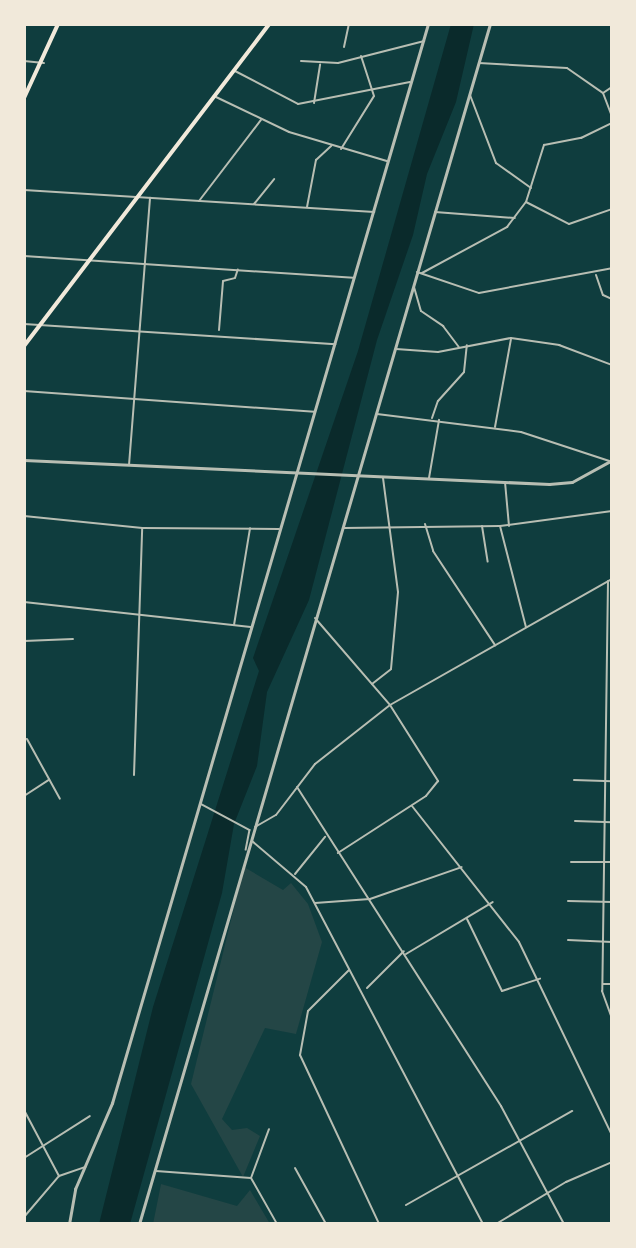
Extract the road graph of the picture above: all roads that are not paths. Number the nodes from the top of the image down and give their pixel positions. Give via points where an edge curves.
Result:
1 (58, 24) edge
2 (269, 24) edge
3 (349, 24) edge
4 (428, 24) edge
5 (490, 24) edge
6 (424, 40) junction
7 (344, 47) dead end
8 (361, 55) junction
9 (24, 61) edge
10 (301, 61) dead end
11 (44, 63) junction
12 (479, 63) junction
13 (320, 64) junction
14 (235, 71) junction
15 (410, 82) junction
16 (612, 87) edge
17 (375, 92) junction
18 (469, 92) junction
19 (603, 93) junction
20 (216, 97) junction
21 (24, 98) edge
22 (314, 103) junction
23 (612, 116) edge
24 (262, 119) junction
25 (612, 123) edge
26 (331, 146) junction
27 (341, 149) junction
28 (388, 162) junction
29 (274, 180) dead end
30 (531, 188) junction
31 (24, 190) edge
32 (138, 198) junction
33 (150, 198) junction
34 (199, 201) junction
35 (526, 202) junction
36 (254, 204) junction
37 (308, 207) junction
38 (612, 209) edge
39 (374, 212) junction
40 (435, 212) junction
41 (515, 218) junction
42 (24, 256) edge
43 (89, 260) junction
44 (144, 262) junction
45 (612, 268) edge
46 (238, 269) junction
47 (417, 271) junction
48 (422, 273) junction
49 (596, 275) junction
50 (354, 278) junction
51 (414, 285) junction
52 (612, 299) edge
53 (24, 324) edge
54 (40, 326) junction
55 (219, 330) dead end
56 (138, 332) junction
57 (512, 338) junction
58 (335, 344) junction
59 (467, 345) junction
60 (24, 346) edge
61 (459, 347) junction
62 (394, 349) junction
63 (612, 365) edge
64 (24, 392) edge
65 (133, 399) junction
66 (314, 412) junction
67 (377, 414) junction
68 (432, 418) junction
69 (439, 420) junction
70 (495, 427) junction
71 (24, 460) edge
72 (610, 460) edge
73 (129, 466) junction
74 (294, 474) junction
75 (429, 477) junction
76 (383, 478) junction
77 (358, 479) junction
78 (505, 482) junction
79 (612, 511) edge
80 (24, 516) edge
81 (24, 521) edge
82 (424, 524) junction
83 (482, 526) junction
84 (500, 526) junction
85 (509, 526) junction
86 (142, 528) junction
87 (250, 528) junction
88 (344, 528) junction
89 (390, 528) junction
90 (279, 529) junction
91 (488, 562) dead end
92 (612, 579) edge
93 (608, 581) junction
94 (24, 602) edge
95 (141, 612) junction
96 (315, 618) junction
97 (610, 619) edge
98 (234, 625) junction
99 (251, 627) junction
100 (526, 627) junction
101 (73, 639) dead end
102 (24, 641) edge
103 (495, 645) junction
104 (607, 659) junction
105 (612, 659) edge
106 (372, 684) junction
107 (606, 701) junction
108 (612, 701) edge
109 (390, 705) junction
110 (27, 739) dead end
111 (605, 740) junction
112 (612, 740) edge
113 (134, 775) dead end
114 (50, 779) junction
115 (574, 780) dead end
116 (604, 781) junction
117 (612, 781) edge
118 (297, 787) junction
119 (24, 796) edge
120 (60, 799) dead end
121 (200, 803) junction
122 (412, 806) junction
123 (575, 821) dead end
124 (604, 822) junction
125 (612, 822) edge
126 (255, 827) junction
127 (325, 837) junction
128 (252, 841) junction
129 (249, 851) junction
130 (338, 853) junction
131 (604, 861) junction
132 (570, 862) dead end
133 (612, 862) edge
134 (462, 867) junction
135 (295, 874) junction
136 (370, 899) junction
137 (568, 901) dead end
138 (493, 902) junction
139 (603, 902) junction
140 (612, 902) edge
141 (315, 903) junction
142 (467, 919) junction
143 (568, 940) dead end
144 (603, 942) junction
145 (612, 942) edge
146 (405, 952) junction
147 (349, 970) junction
148 (540, 979) junction
149 (603, 984) junction
150 (612, 984) edge
151 (367, 988) dead end
152 (612, 1019) edge
153 (572, 1111) dead end
154 (24, 1112) edge
155 (90, 1116) dead end
156 (269, 1129) dead end
157 (612, 1135) edge
158 (521, 1142) junction
159 (44, 1145) junction
160 (24, 1158) edge
161 (612, 1162) edge
162 (85, 1167) junction
163 (295, 1168) dead end
164 (156, 1171) junction
165 (59, 1176) junction
166 (251, 1178) junction
167 (458, 1178) junction
168 (547, 1192) junction
169 (406, 1205) dead end
170 (24, 1217) edge
171 (69, 1224) edge
172 (139, 1224) edge
173 (277, 1224) edge
174 (326, 1224) edge
175 (379, 1224) edge
176 (483, 1224) edge
177 (496, 1224) edge
178 (564, 1224) edge

1 - 11 main road
2 - 14 main road
3 - 7 street
4 - 6 street
5 - 12 street
6 - 8 street
6 - 15 street
8 - 13 street
8 - 17 street
9 - 11 street
10 - 13 street
11 - 21 main road
12 - 18 street
12 - 19 street via 557,64 587,77
13 - 22 street
14 - 20 main road
14 - 22 street via 294,102
15 - 17 street
15 - 28 street
16 - 19 street
17 - 22 street
17 - 27 street
18 - 30 street via 496,163
18 - 40 street
19 - 23 street
20 - 24 street
20 - 32 main road
24 - 26 street
24 - 34 street
25 - 30 street via 581,138 544,145
26 - 27 street
26 - 37 street via 316,160
27 - 28 street
28 - 39 street
29 - 36 street
30 - 35 street
31 - 32 street
32 - 33 street
32 - 43 main road
33 - 34 street
33 - 44 street
34 - 36 street
35 - 38 street via 569,224
35 - 41 street
36 - 37 street
37 - 39 street
39 - 50 street
40 - 41 street
40 - 47 street
41 - 48 street via 495,236
42 - 43 street
43 - 44 street
43 - 54 main road
44 - 46 street
44 - 56 street
45 - 49 street
46 - 50 street
46 - 55 street via 235,278 223,281
47 - 48 street
47 - 51 street
48 - 49 street via 479,293
49 - 52 street via 603,295
50 - 58 street
51 - 61 street via 421,311 443,326
51 - 62 street
53 - 54 street
54 - 56 street
54 - 60 main road
56 - 58 street
56 - 65 street
57 - 59 street
57 - 63 street via 559,345
57 - 70 street
58 - 66 street
59 - 61 street
59 - 68 street via 464,372 438,401
61 - 62 street via 425,352
62 - 67 street
64 - 65 street
65 - 66 street
65 - 73 street
66 - 74 street
67 - 68 street
67 - 77 street
68 - 69 street
69 - 70 street
69 - 75 street
70 - 72 street via 558,441
71 - 73 street
72 - 78 street via 572,482
73 - 74 street
74 - 77 street
74 - 90 street
75 - 76 street
75 - 78 street
76 - 77 street
76 - 89 street
77 - 88 street
78 - 85 street
79 - 85 street
80 - 81 street
80 - 86 street
82 - 83 street
82 - 89 street
82 - 103 street via 433,551
83 - 84 street
83 - 91 street
84 - 85 street
84 - 100 street
86 - 87 street
86 - 95 street
87 - 90 street
87 - 98 street
88 - 89 street
88 - 96 street
89 - 106 street via 399,577 391,666
90 - 99 street
92 - 93 street
93 - 97 street
93 - 100 street
94 - 95 street
95 - 98 street
95 - 113 street
96 - 106 street
96 - 126 street
97 - 104 street
98 - 99 street
99 - 121 street
100 - 103 street
101 - 102 street
103 - 109 street
104 - 105 street
104 - 107 street
106 - 109 street
107 - 108 street
107 - 111 street
109 - 118 street via 315,764
109 - 122 street via 437,777 436,788
110 - 114 street
111 - 112 street
111 - 116 street
114 - 119 street
114 - 120 street
115 - 116 street
116 - 117 street
116 - 124 street
118 - 126 street via 271,820
118 - 127 street
121 - 129 street via 250,830
121 - 162 street via 112,1103
122 - 130 street
122 - 134 street
123 - 124 street
124 - 125 street
124 - 131 street
126 - 128 street
127 - 130 street
127 - 135 street
128 - 129 street
128 - 135 street
129 - 164 street
130 - 136 street
131 - 132 street
131 - 133 street
131 - 139 street
134 - 136 street
134 - 138 street
135 - 141 street
136 - 141 street
136 - 146 street
137 - 139 street
138 - 142 street
138 - 148 street
139 - 140 street
139 - 144 street
141 - 147 street
142 - 146 street
142 - 148 street via 502,991
143 - 144 street
144 - 145 street
144 - 149 street
146 - 151 street
146 - 158 street
147 - 167 street
147 - 175 street via 308,1011 300,1055
148 - 157 street
149 - 150 street
149 - 152 street via 605,1005
153 - 158 street
154 - 159 street
155 - 159 street
156 - 166 street
158 - 167 street
158 - 168 street
159 - 160 street
159 - 165 street
161 - 168 street
162 - 165 street
162 - 171 street
163 - 174 street
164 - 166 street
164 - 172 street
165 - 170 street
166 - 173 street
167 - 169 street
167 - 176 street
168 - 177 street
168 - 178 street

